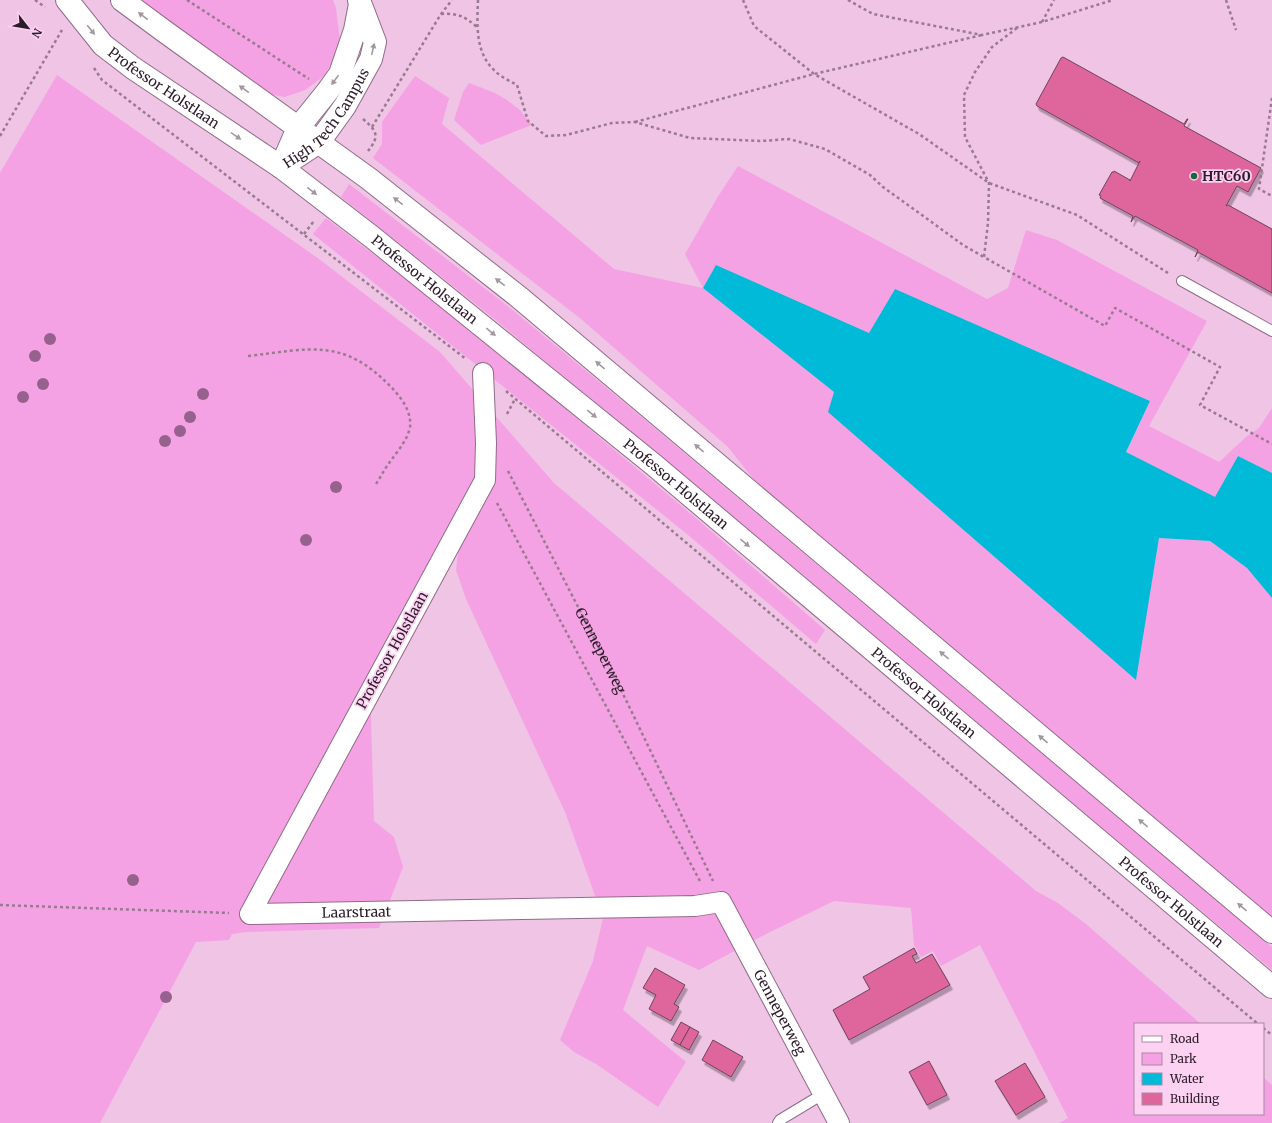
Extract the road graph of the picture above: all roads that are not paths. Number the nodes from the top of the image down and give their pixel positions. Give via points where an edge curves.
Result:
1 (122, 0) edge
2 (360, 2) edge
3 (58, 5) edge
4 (298, 128) junction
5 (318, 142) junction
6 (281, 168) junction
7 (1182, 281) road end
8 (1272, 331) edge
9 (483, 373) road end
10 (717, 903) joint
11 (250, 914) joint
12 (1272, 932) edge
13 (1272, 987) edge
14 (823, 1094) junction
15 (778, 1123) edge
16 (838, 1123) edge

4 -> 1 main road
2 -> 4 main road, High Tech Campus via 355,30 340,74
5 -> 2 main road, High Tech Campus via 345,106 371,59 375,42
3 -> 6 main road, Professor Holstlaan via 133,68
4 - 5 main road
4 - 6 main road, High Tech Campus
5 - 6 main road, High Tech Campus
12 -> 5 main road via 520,298 368,178
6 -> 13 main road, Professor Holstlaan via 378,242 654,465
7 - 8 lane
9 - 11 street, Professor Holstlaan via 485,480
10 - 11 street, Laarstraat via 696,906
10 - 14 street, Genneperweg
14 - 15 lane
14 - 16 street, Genneperweg

